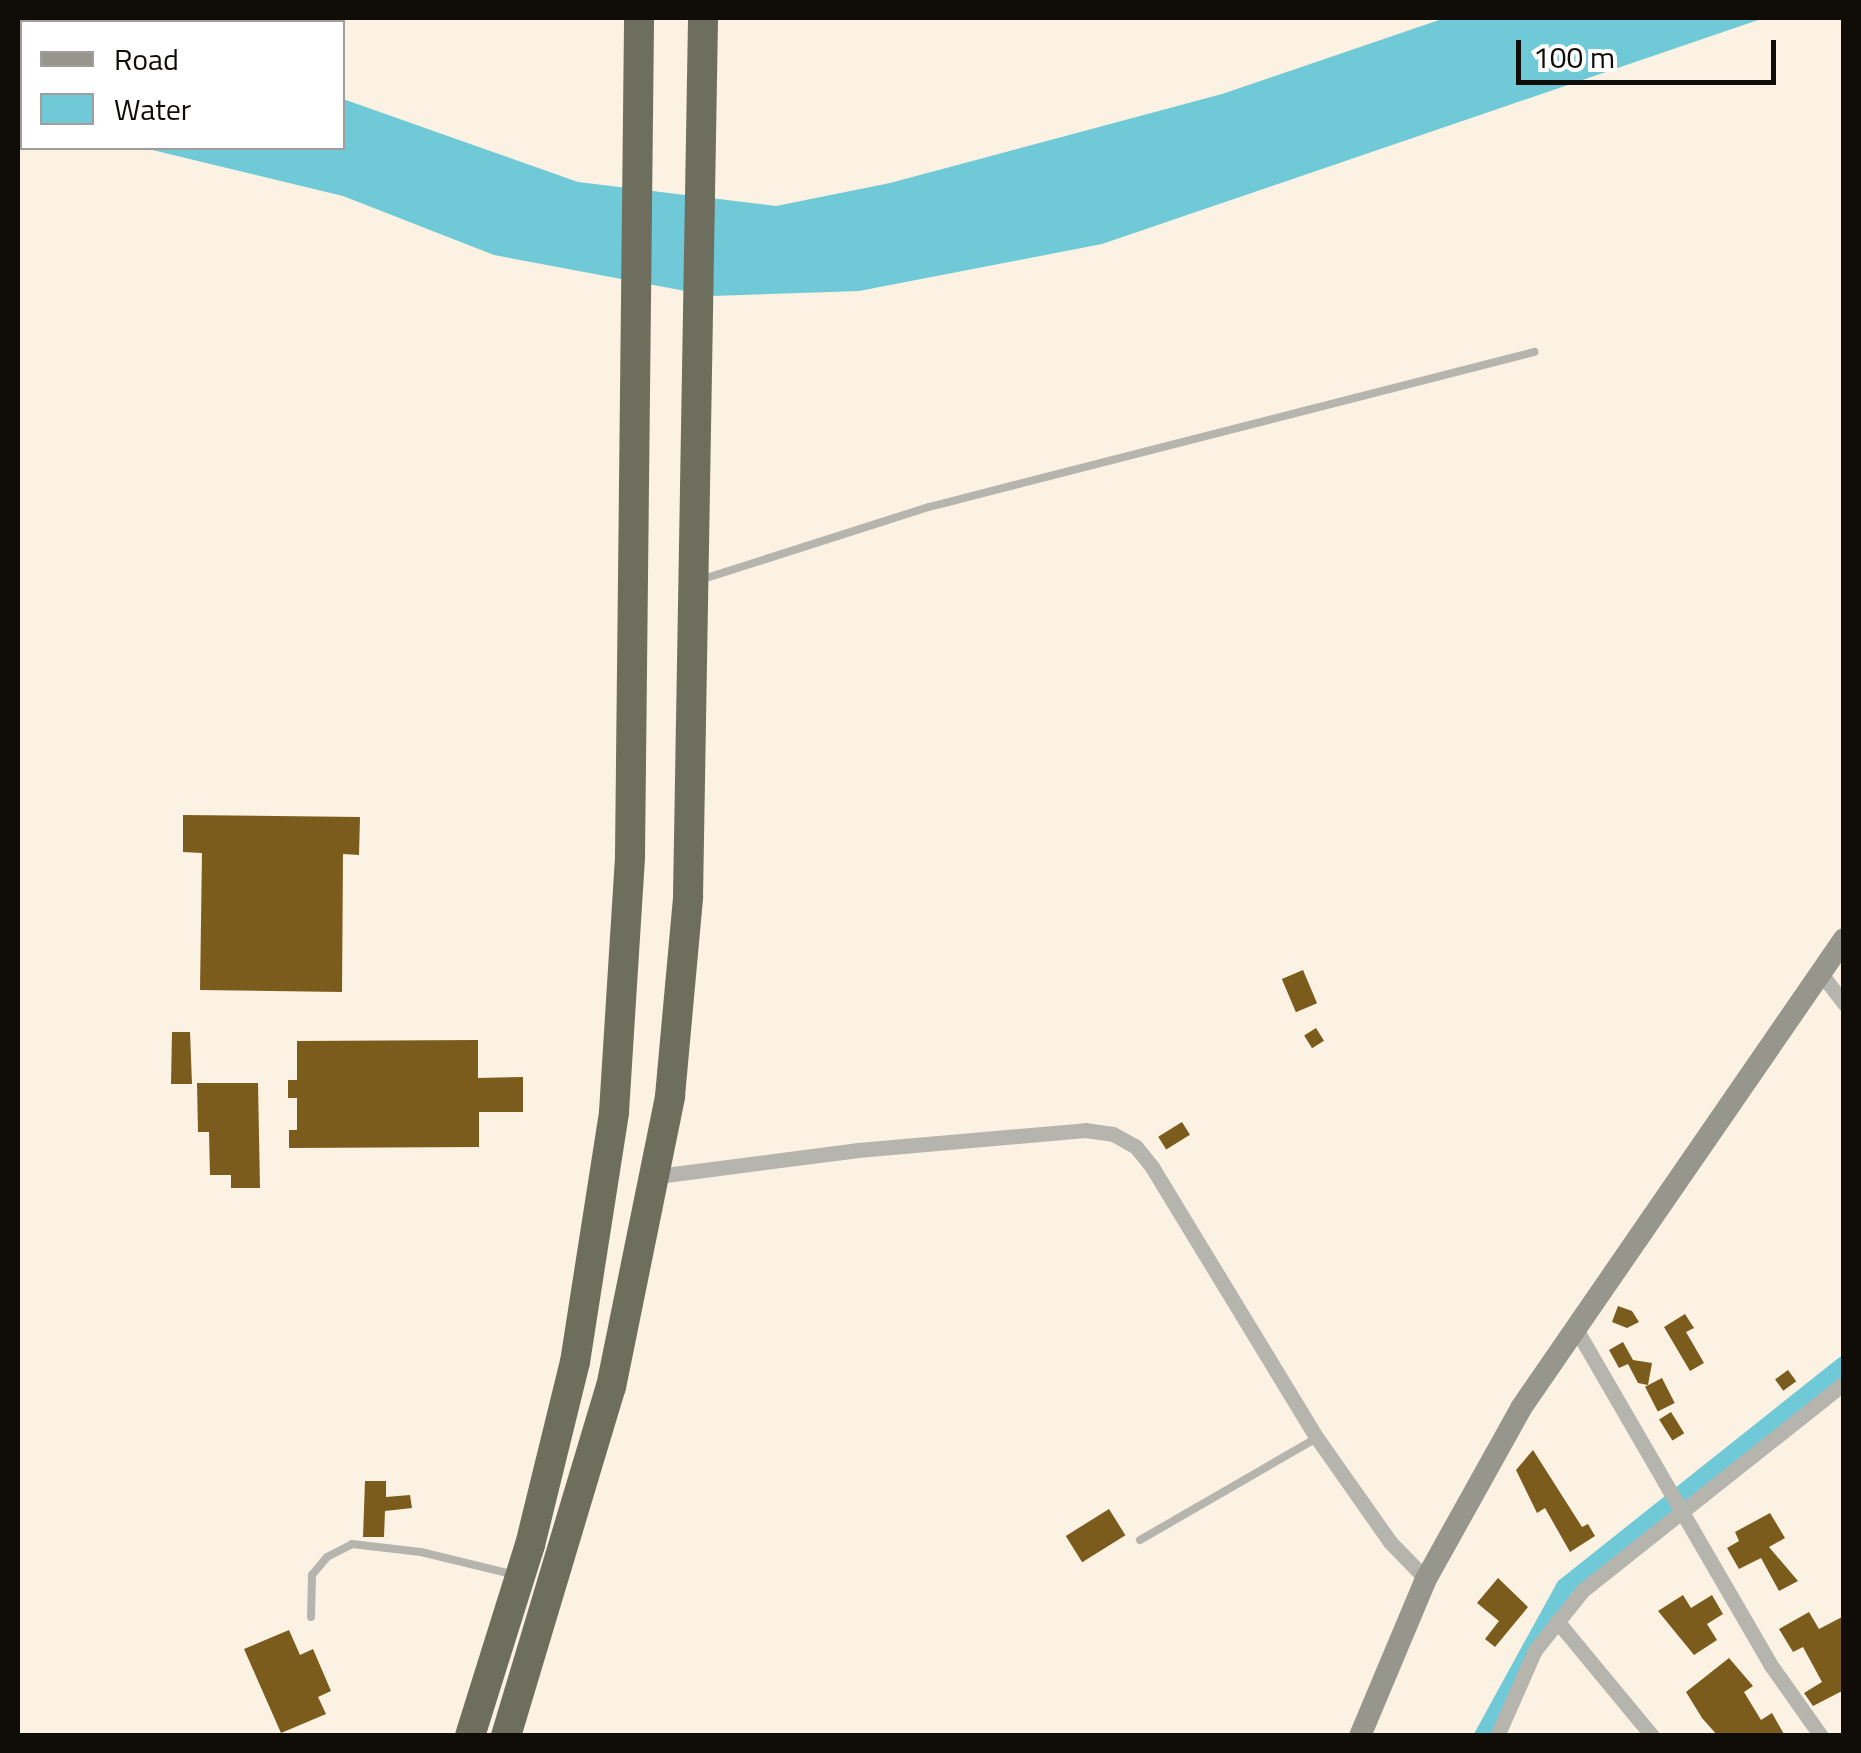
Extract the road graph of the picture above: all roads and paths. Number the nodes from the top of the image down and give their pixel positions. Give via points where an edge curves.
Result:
1 (639, 18) edge
2 (703, 18) edge
3 (1534, 352) dead end
4 (696, 581) junction
5 (1844, 939) edge
6 (1822, 975) junction
7 (1844, 1003) edge
8 (658, 1176) junction
9 (1576, 1329) junction
10 (1844, 1384) edge
11 (1317, 1438) junction
12 (1682, 1516) junction
13 (1140, 1540) dead end
14 (520, 1576) junction
15 (1426, 1579) junction
16 (311, 1617) dead end
17 (1557, 1620) junction
18 (470, 1736) edge
19 (506, 1736) edge
20 (1360, 1736) edge
21 (1497, 1736) edge
22 (1652, 1736) edge
23 (1821, 1736) edge

1 - 14 highway via 630,854 619,1057 587,1299
2 - 4 highway
3 - 4 lane via 930,507
4 - 8 highway via 688,898
5 - 6 street
6 - 7 street
6 - 9 street
8 - 11 street via 877,1148 1085,1130 1113,1134 1152,1167
8 - 19 highway via 595,1448
9 - 12 street
9 - 15 street via 1521,1408
10 - 12 street
11 - 13 lane
11 - 15 street via 1390,1542
12 - 17 street via 1619,1559
12 - 23 street
14 - 16 lane via 421,1552 352,1544 327,1556 312,1574
14 - 18 highway
15 - 20 street
17 - 21 street via 1535,1650
17 - 22 street

